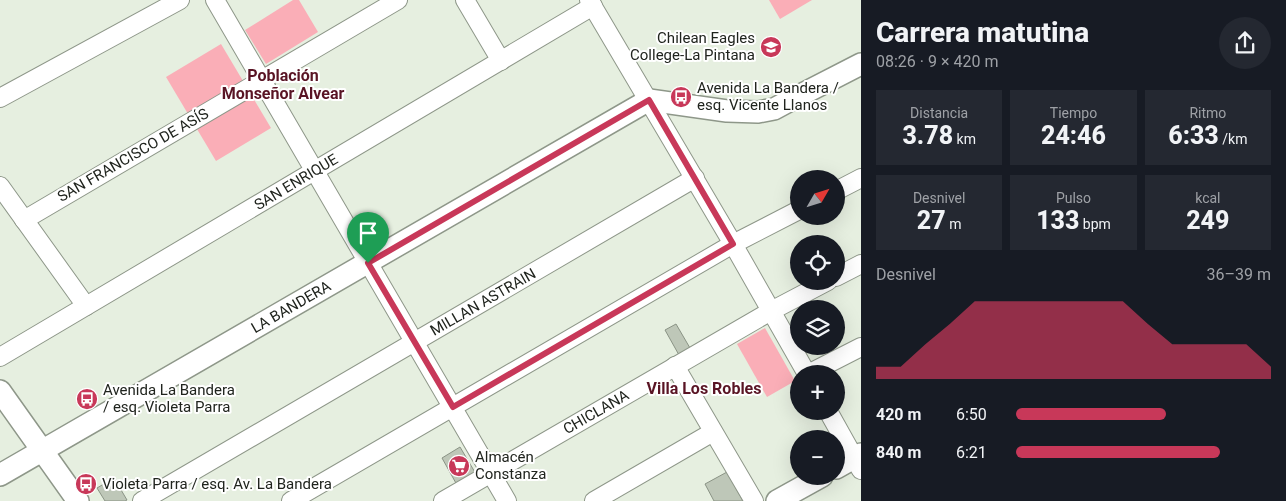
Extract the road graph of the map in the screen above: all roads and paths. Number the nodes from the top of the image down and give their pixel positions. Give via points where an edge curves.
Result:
1 (180, 0) edge
2 (215, 0) edge
3 (398, 0) edge
4 (465, 0) edge
5 (591, 3) edge
6 (501, 60) junction
7 (861, 64) edge
8 (261, 80) junction
9 (0, 98) edge
10 (649, 100) junction
11 (315, 171) junction
12 (695, 178) junction
13 (861, 178) edge
14 (0, 186) edge
15 (845, 186) edge
16 (790, 215) edge
17 (24, 220) junction
18 (733, 244) junction
19 (368, 263) junction
20 (861, 264) edge
21 (845, 272) edge
22 (810, 290) edge
23 (86, 306) junction
24 (771, 310) junction
25 (414, 342) junction
26 (861, 347) edge
27 (0, 357) edge
28 (802, 365) edge
29 (825, 365) edge
30 (675, 366) junction
31 (0, 391) edge
32 (453, 407) junction
33 (832, 420) edge
34 (713, 432) junction
35 (42, 451) junction
36 (853, 463) edge
37 (491, 473) junction
38 (0, 475) edge
39 (806, 485) edge
40 (78, 501) edge
41 (142, 501) edge
42 (291, 501) edge
43 (444, 501) edge
44 (508, 501) edge
45 (594, 501) edge
46 (754, 501) edge
47 (778, 501) edge

1 - 9 street
2 - 8 street
3 - 8 street, SAN FRANCISCO DE ASÍS
4 - 6 street
5 - 6 street, SAN ENRIQUE
5 - 10 street
6 - 11 street, SAN ENRIQUE
7 - 10 street via 780,106 758,112
8 - 11 street
8 - 17 street, SAN FRANCISCO DE ASÍS
10 - 12 street
10 - 19 street, LA BANDERA
11 - 19 street
11 - 23 street, SAN ENRIQUE
12 - 18 street
12 - 25 street, MILLAN ASTRAIN
13 - 15 street
14 - 17 street
16 - 18 street
17 - 23 street
18 - 24 street
18 - 32 street
19 - 25 street
19 - 35 street, LA BANDERA
20 - 21 street
22 - 24 street, CHICLANA
23 - 27 street, SAN ENRIQUE
24 - 28 street
24 - 30 street, CHICLANA
25 - 32 street
25 - 41 street, MILLAN ASTRAIN
26 - 29 street
30 - 34 street
30 - 37 street, CHICLANA
31 - 35 street
32 - 37 street
32 - 42 street
33 - 36 street
34 - 45 street
34 - 46 street
35 - 38 street, LA BANDERA
35 - 40 street
37 - 43 street, CHICLANA
37 - 44 street
39 - 47 street

